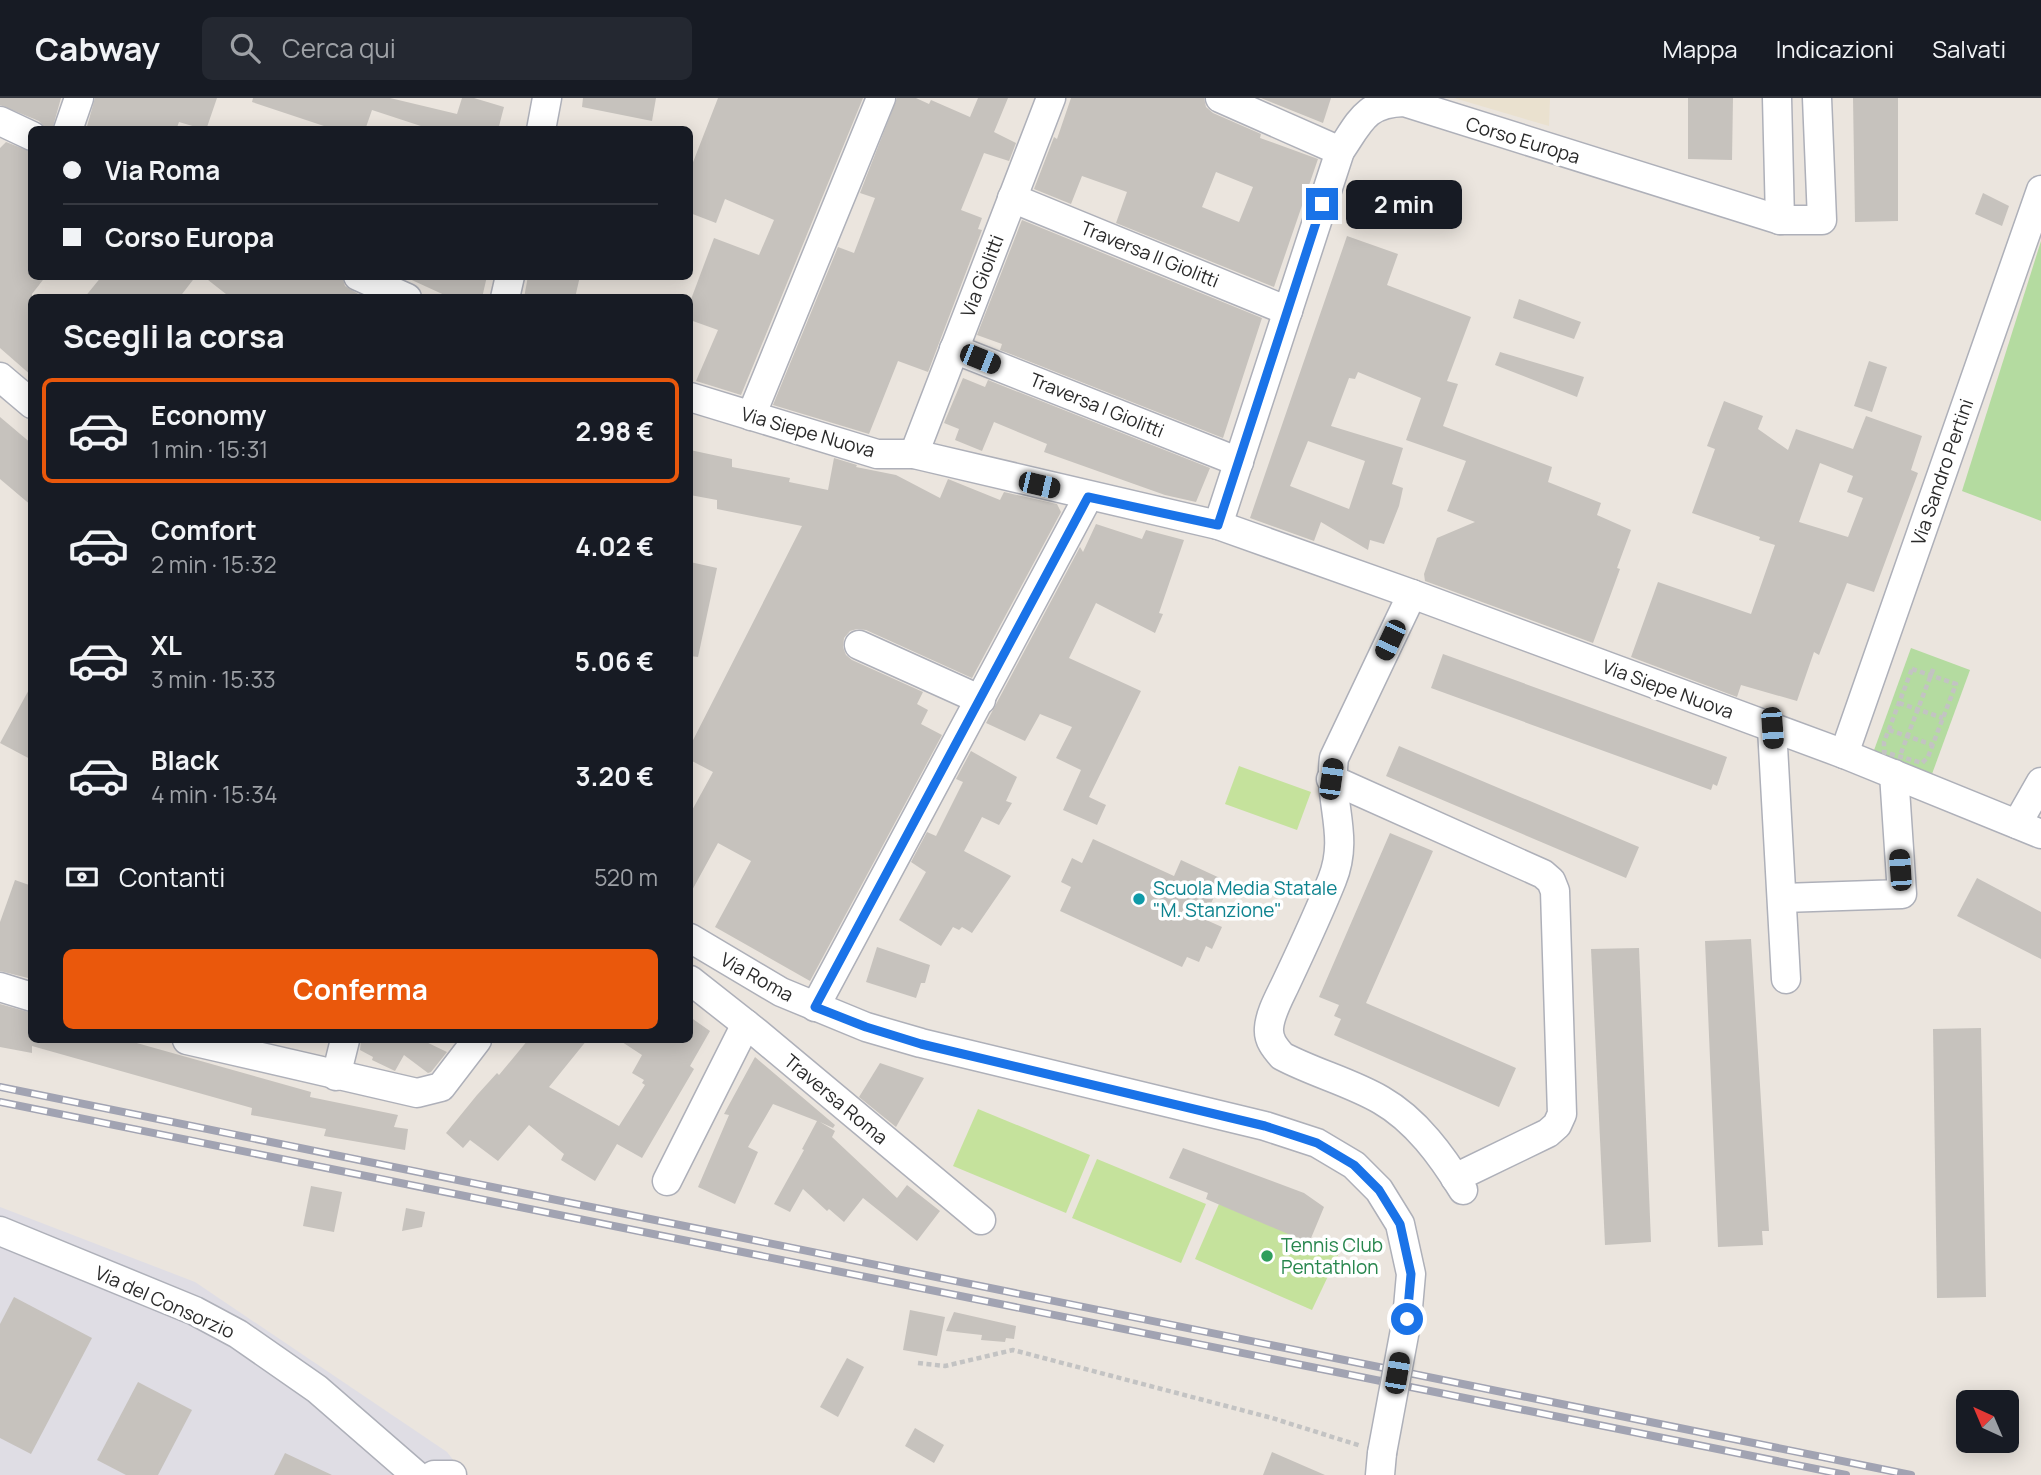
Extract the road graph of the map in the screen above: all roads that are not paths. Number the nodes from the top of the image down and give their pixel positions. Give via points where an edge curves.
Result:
1 (79, 98) edge
2 (547, 98) edge
3 (881, 98) edge
4 (1051, 98) edge
5 (1220, 98) edge
6 (1777, 98) edge
7 (1817, 98) edge
8 (0, 121) edge
9 (69, 126) edge
10 (542, 126) edge
11 (28, 134) edge
12 (1340, 151) junction
13 (2041, 190) edge
14 (1012, 198) junction
15 (1780, 220) junction
16 (367, 280) edge
17 (398, 294) edge
18 (1288, 310) junction
19 (954, 349) junction
20 (0, 377) edge
21 (693, 398) edge
22 (28, 401) edge
23 (751, 416) junction
24 (915, 454) junction
25 (1239, 461) junction
26 (1088, 497) junction
27 (1218, 525) junction
28 (1412, 594) junction
29 (859, 645) dead end
30 (981, 700) junction
31 (1772, 728) junction
32 (1844, 754) junction
33 (1897, 765) junction
34 (1331, 779) junction
35 (2041, 782) edge
36 (2029, 829) edge
37 (1783, 898) junction
38 (693, 940) edge
39 (1786, 979) dead end
40 (693, 982) edge
41 (0, 987) edge
42 (28, 996) edge
43 (815, 1007) junction
44 (746, 1024) junction
45 (199, 1043) edge
46 (344, 1043) edge
47 (475, 1043) edge
48 (336, 1076) junction
49 (667, 1181) dead end
50 (981, 1220) dead end
51 (0, 1231) edge
52 (1381, 1464) edge
53 (416, 1475) edge
54 (434, 1475) edge
55 (452, 1475) edge

1 - 9 street
2 - 10 street
3 - 23 street
4 - 14 street, Via Giolitti
5 - 12 street
6 - 15 street
7 - 15 street, Corso Europa via 1822,220
8 - 11 street
12 - 15 street, Corso Europa via 1367,112 1386,103 1404,102
12 - 18 street, Corso Europa
13 - 32 street, Via Sandro Pertini
14 - 18 street, Traversa II Giolitti
14 - 19 street, Via Giolitti
16 - 17 street
18 - 25 street, Corso Europa
19 - 24 street, Via Giolitti
19 - 25 street, Traversa I Giolitti
20 - 22 street
21 - 23 street, Via Siepe Nuova
23 - 24 street, Via Siepe Nuova via 877,454
24 - 26 street, Via Siepe Nuova
25 - 27 street, Corso Europa
26 - 27 street, Via Siepe Nuova
26 - 30 street
27 - 28 street, Via Siepe Nuova
28 - 31 street, Via Siepe Nuova
28 - 34 street via 1334,758
29 - 30 street
30 - 43 street
31 - 32 street, Via Siepe Nuova
31 - 37 street
32 - 33 street, Via Siepe Nuova
33 - 36 street, Via Siepe Nuova
33 - 37 street via 1902,894
34 - 34 street via 1340,854 1277,1003 1269,1028 1272,1045 1282,1056 1404,1115 1459,1184 1548,1133 1563,1114 1555,891 1542,874
35 - 36 street
37 - 39 street
38 - 43 street, Via Roma via 780,992
40 - 44 street, Traversa Roma
41 - 42 street
43 - 52 street, Via Roma, bridge via 921,1044 1265,1126 1317,1143 1354,1165 1379,1190 1400,1224 1411,1274
44 - 49 street
44 - 50 street, Traversa Roma
45 - 48 street
46 - 48 street
47 - 48 street via 441,1087 417,1093
51 - 53 street, Via del Consorzio via 195,1311 238,1334 317,1389
54 - 55 street

